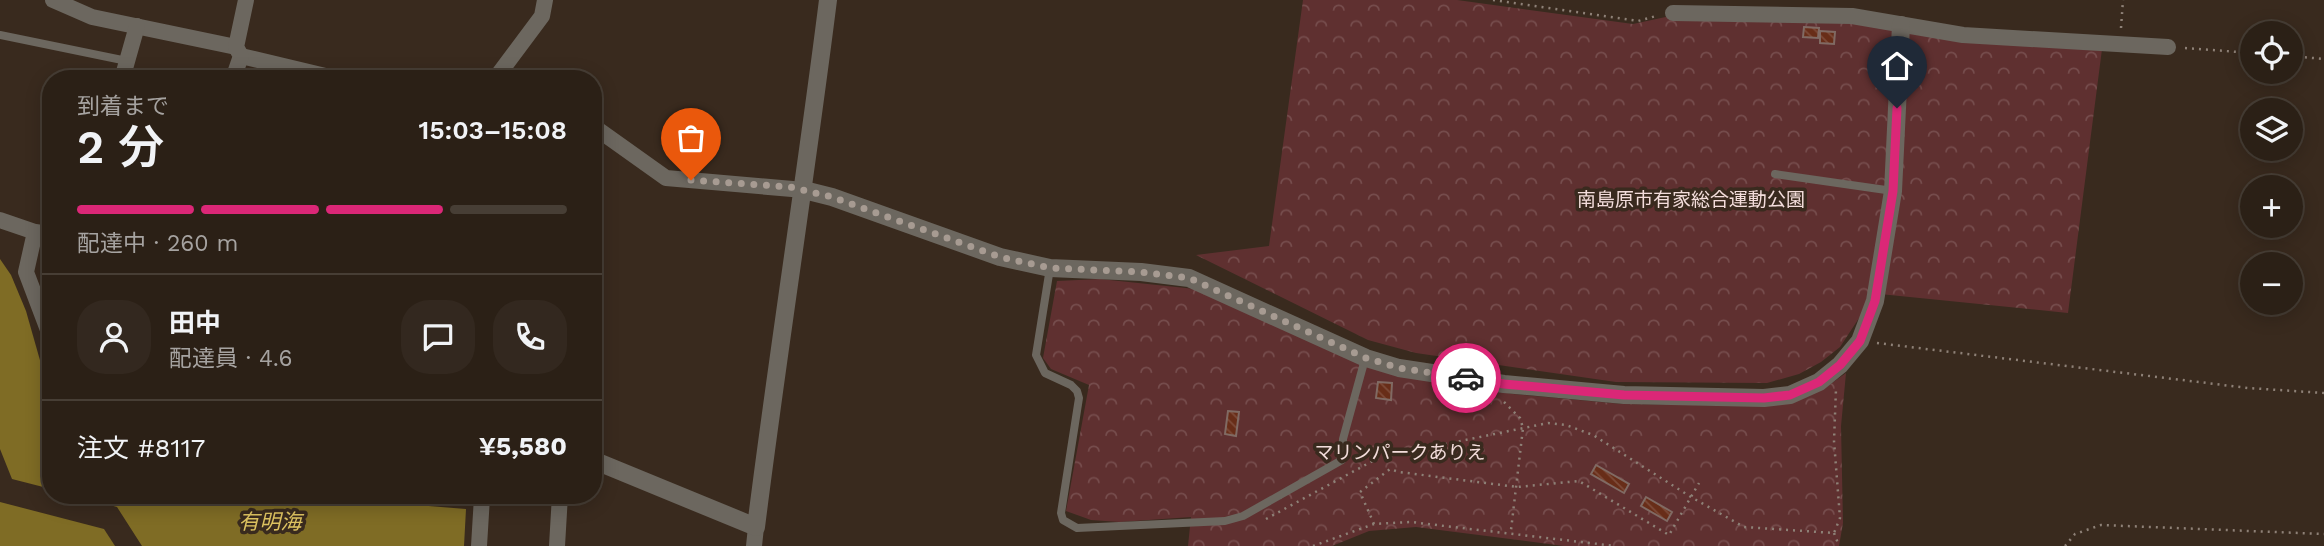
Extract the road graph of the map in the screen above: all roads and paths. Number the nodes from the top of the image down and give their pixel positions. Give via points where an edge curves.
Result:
1 (53, 0) edge
2 (246, 0) edge
3 (545, 0) edge
4 (828, 0) edge
5 (1493, 0) edge
6 (2123, 0) edge
7 (1673, 13) joint
8 (137, 26) junction
9 (1901, 26) junction
10 (0, 35) edge
11 (2120, 43) junction
12 (2168, 47) joint
13 (238, 51) junction
14 (2240, 53) edge
15 (2303, 57) edge
16 (2324, 59) edge
17 (127, 61) junction
18 (124, 70) edge
19 (235, 70) edge
20 (306, 70) edge
21 (502, 70) edge
22 (602, 132) edge
23 (1774, 174) dead end
24 (804, 190) junction
25 (1893, 191) junction
26 (0, 220) edge
27 (42, 233) edge
28 (42, 235) edge
29 (1050, 268) junction
30 (42, 314) edge
31 (1860, 341) junction
32 (1366, 358) junction
33 (1840, 365) junction
34 (1504, 384) junction
35 (2324, 393) edge
36 (1523, 428) junction
37 (602, 464) edge
38 (1699, 483) dead end
39 (1517, 487) junction
40 (1691, 497) junction
41 (482, 504) edge
42 (559, 504) edge
43 (1259, 523) dead end
44 (1374, 524) junction
45 (756, 527) junction
46 (1510, 532) junction
47 (1834, 533) junction
48 (2324, 534) edge
49 (479, 546) edge
50 (557, 546) edge
51 (754, 546) edge
52 (1313, 546) edge
53 (1615, 546) edge
54 (1839, 546) edge
55 (2065, 546) edge

1 - 8 street via 92,16
2 - 13 street
3 - 21 street via 542,16
4 - 24 street
5 - 7 path via 1638,20
6 - 11 path
7 - 9 street via 1852,16
8 - 13 street
8 - 17 street
9 - 11 street via 1963,35
9 - 25 street
10 - 17 lane
11 - 12 street
12 - 14 path
13 - 19 street
13 - 20 street
15 - 16 path
17 - 18 street
22 - 24 street via 666,178
23 - 25 lane
24 - 29 street via 1000,257
24 - 45 street
25 - 31 street via 1875,301
26 - 27 street
28 - 30 street via 26,272
29 - 32 street via 1189,278
29 - 32 lane via 1036,355 1045,373 1071,385 1079,398 1061,513 1063,520 1077,528 1242,516 1342,460 1343,439
31 - 33 street
31 - 35 path
32 - 34 street via 1399,368
33 - 34 street via 1819,382 1790,395 1764,398 1624,395
33 - 47 path via 1834,418 1840,518
34 - 36 path via 1504,404 1520,418
36 - 39 path
36 - 40 path via 1548,423 1593,435
36 - 43 path via 1378,458
37 - 45 street
38 - 40 path
39 - 40 path via 1579,481 1669,535
39 - 44 path via 1390,469 1360,492
39 - 46 path
40 - 47 path via 1744,527
41 - 49 street
42 - 50 street
44 - 46 path via 1411,522
44 - 52 path
45 - 51 street
46 - 53 path
47 - 54 path
48 - 55 path via 2101,525 2075,534

